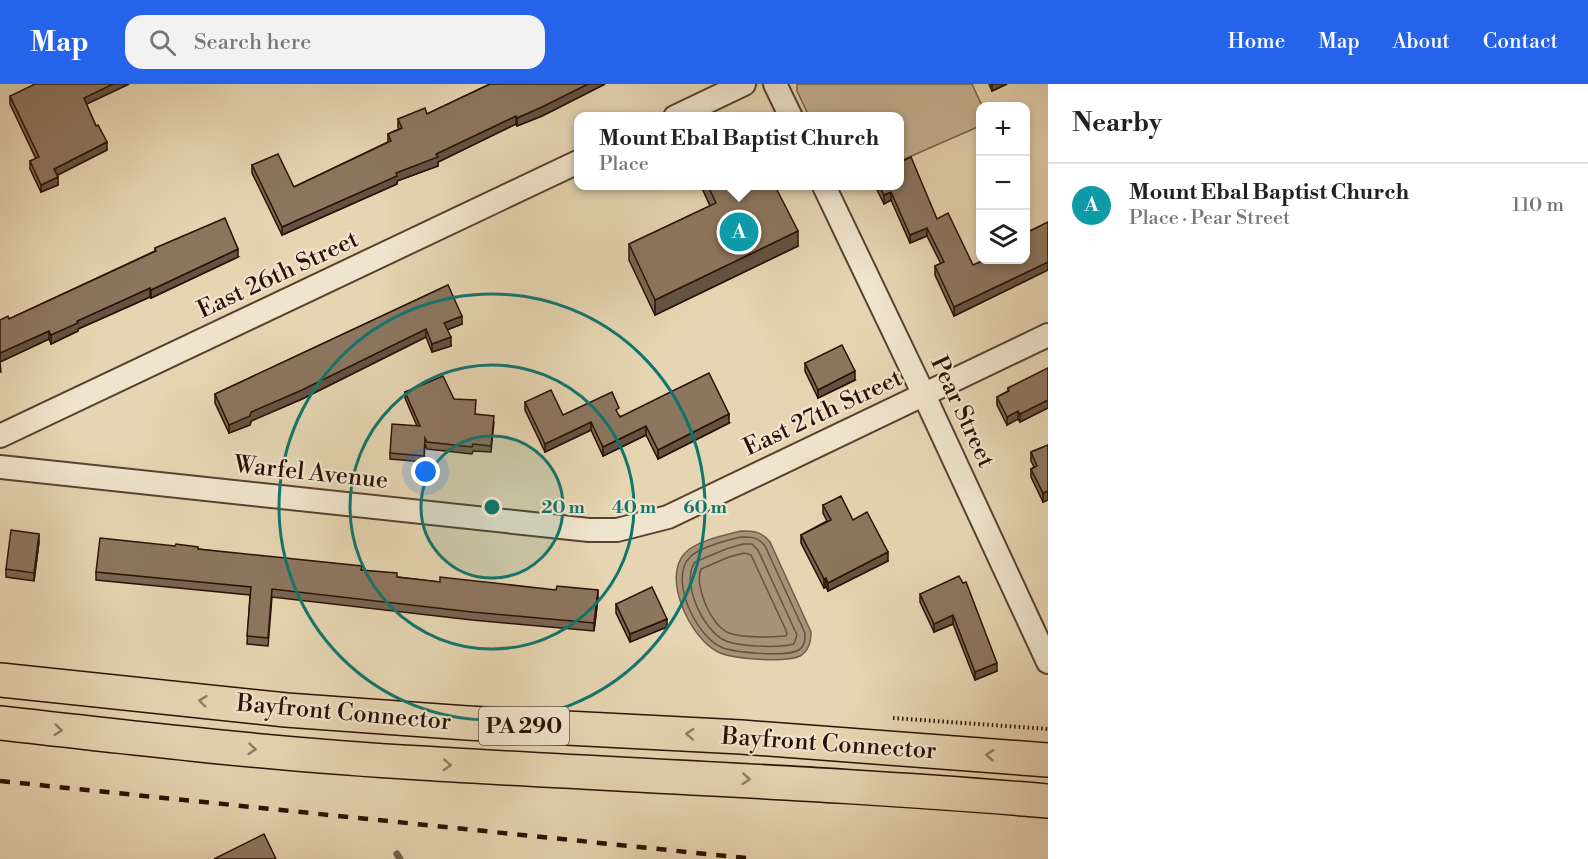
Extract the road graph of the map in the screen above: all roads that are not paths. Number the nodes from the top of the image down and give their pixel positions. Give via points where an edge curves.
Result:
1 (744, 84) edge
2 (776, 84) edge
3 (685, 112) edge
4 (789, 112) edge
5 (574, 164) edge
6 (826, 190) edge
7 (1048, 335) edge
8 (924, 395) junction
9 (0, 436) edge
10 (0, 467) edge
11 (616, 530) joint
12 (1048, 662) edge
13 (0, 681) edge
14 (0, 723) edge
15 (1048, 760) edge
16 (1048, 801) edge

1 - 3 street
2 - 4 street
5 - 9 street, East 26th Street
6 - 8 street, Pear Street
7 - 8 street, East 27th Street
8 - 11 street, East 27th Street via 668,517
8 - 12 street, Pear Street
10 - 11 street, Warfel Avenue
15 -> 13 highway, Bayfront Connector / PA 290 via 775,739 286,710
14 -> 16 highway, Bayfront Connector / PA 290 via 417,763 757,780

